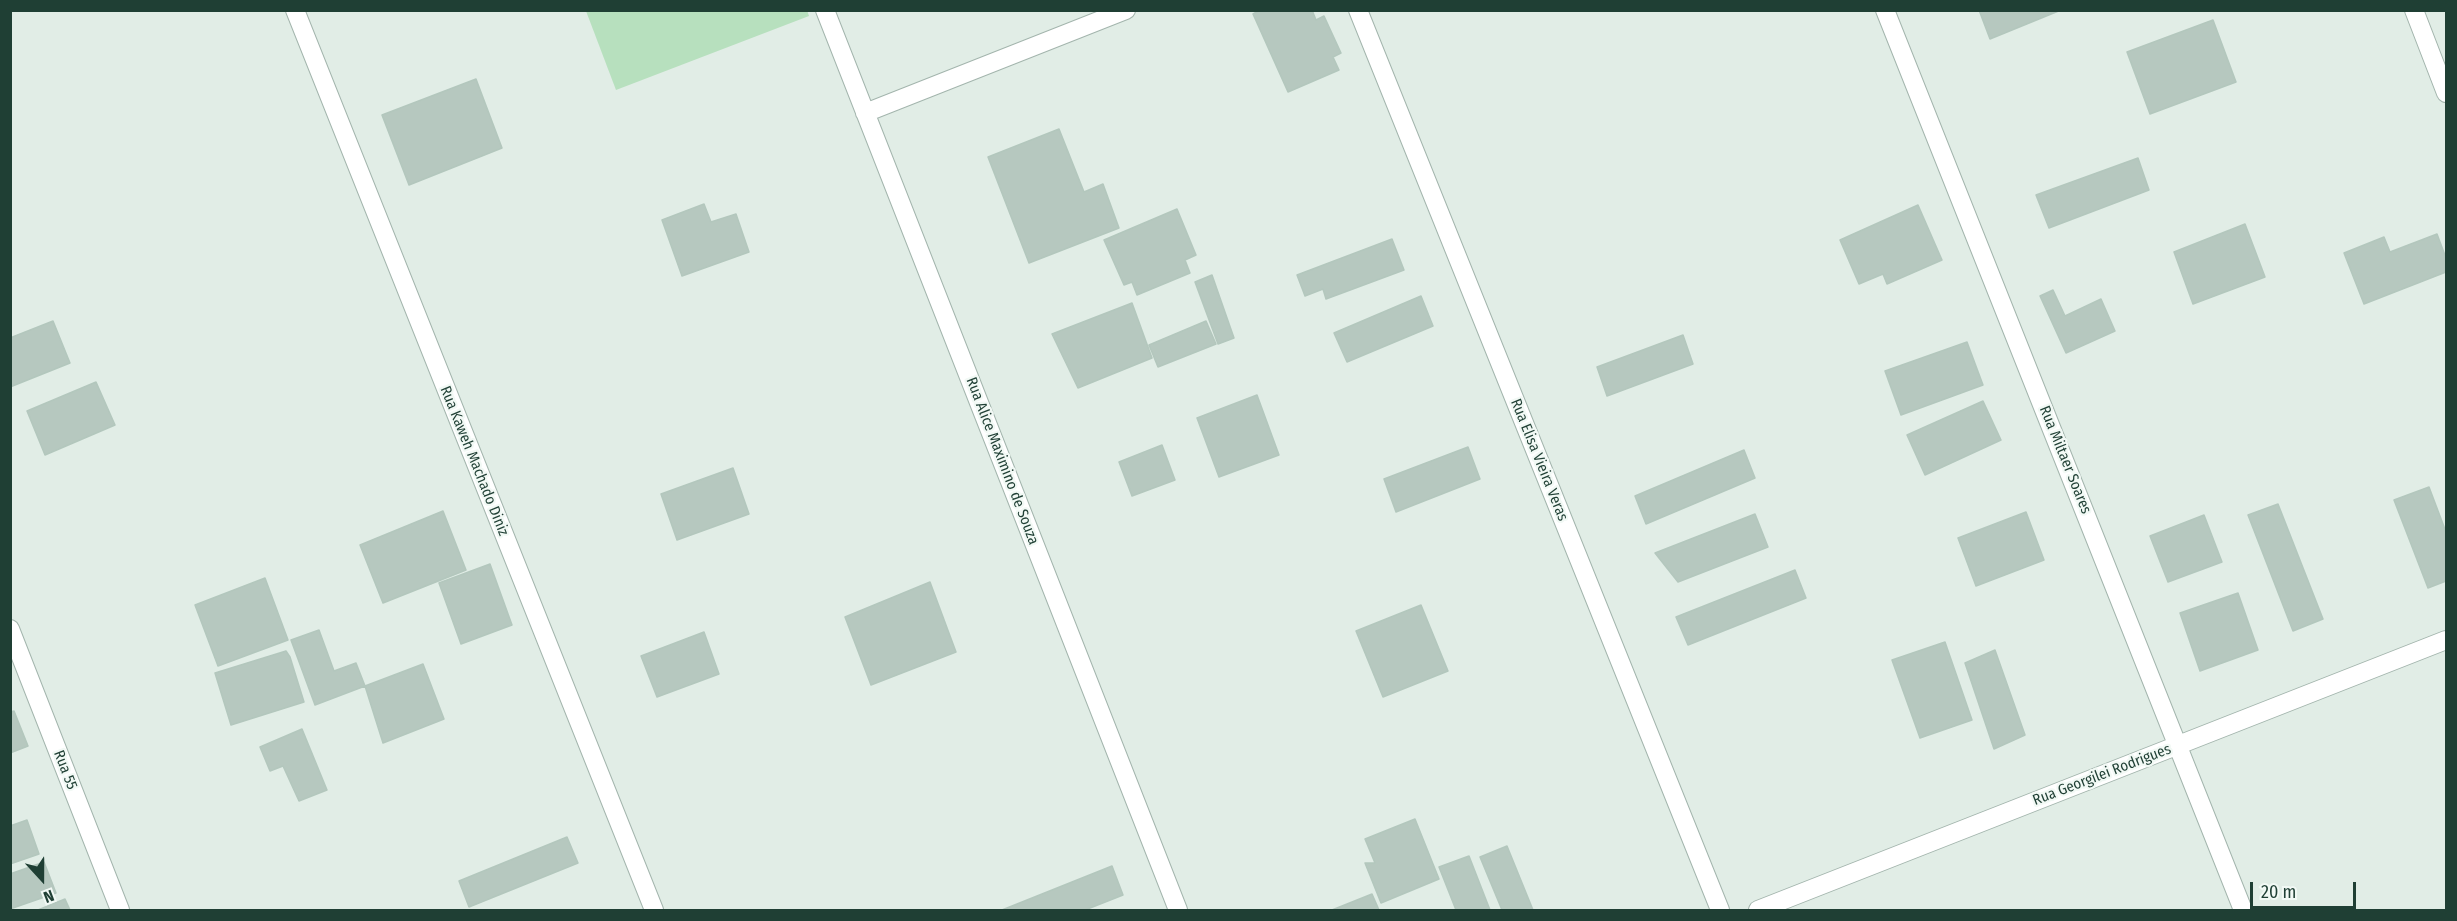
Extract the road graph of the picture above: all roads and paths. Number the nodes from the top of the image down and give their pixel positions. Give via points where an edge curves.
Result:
1 (295, 10) edge
2 (825, 10) edge
3 (1126, 10) edge
4 (1358, 10) edge
5 (1886, 10) edge
6 (2414, 10) edge
7 (2446, 93) edge
8 (865, 113) junction
9 (10, 629) edge
10 (2446, 640) edge
11 (2178, 746) junction
12 (120, 910) edge
13 (654, 910) edge
14 (1178, 910) edge
15 (1720, 910) edge
16 (1758, 910) edge
17 (2243, 910) edge

1 - 13 street, Rua Kaweh Machado Diniz
2 - 8 street, Rua Alice Maximino de Souza
3 - 8 street
4 - 15 street, Rua Elisa Vieira Veras
5 - 11 street, Rua Miltaer Soares
6 - 7 street
8 - 14 street, Rua Alice Maximino de Souza
9 - 12 street, Rua 55
10 - 11 street, Rua Georgilei Rodrigues
11 - 16 street, Rua Georgilei Rodrigues
11 - 17 street, Rua Miltaer Soares

